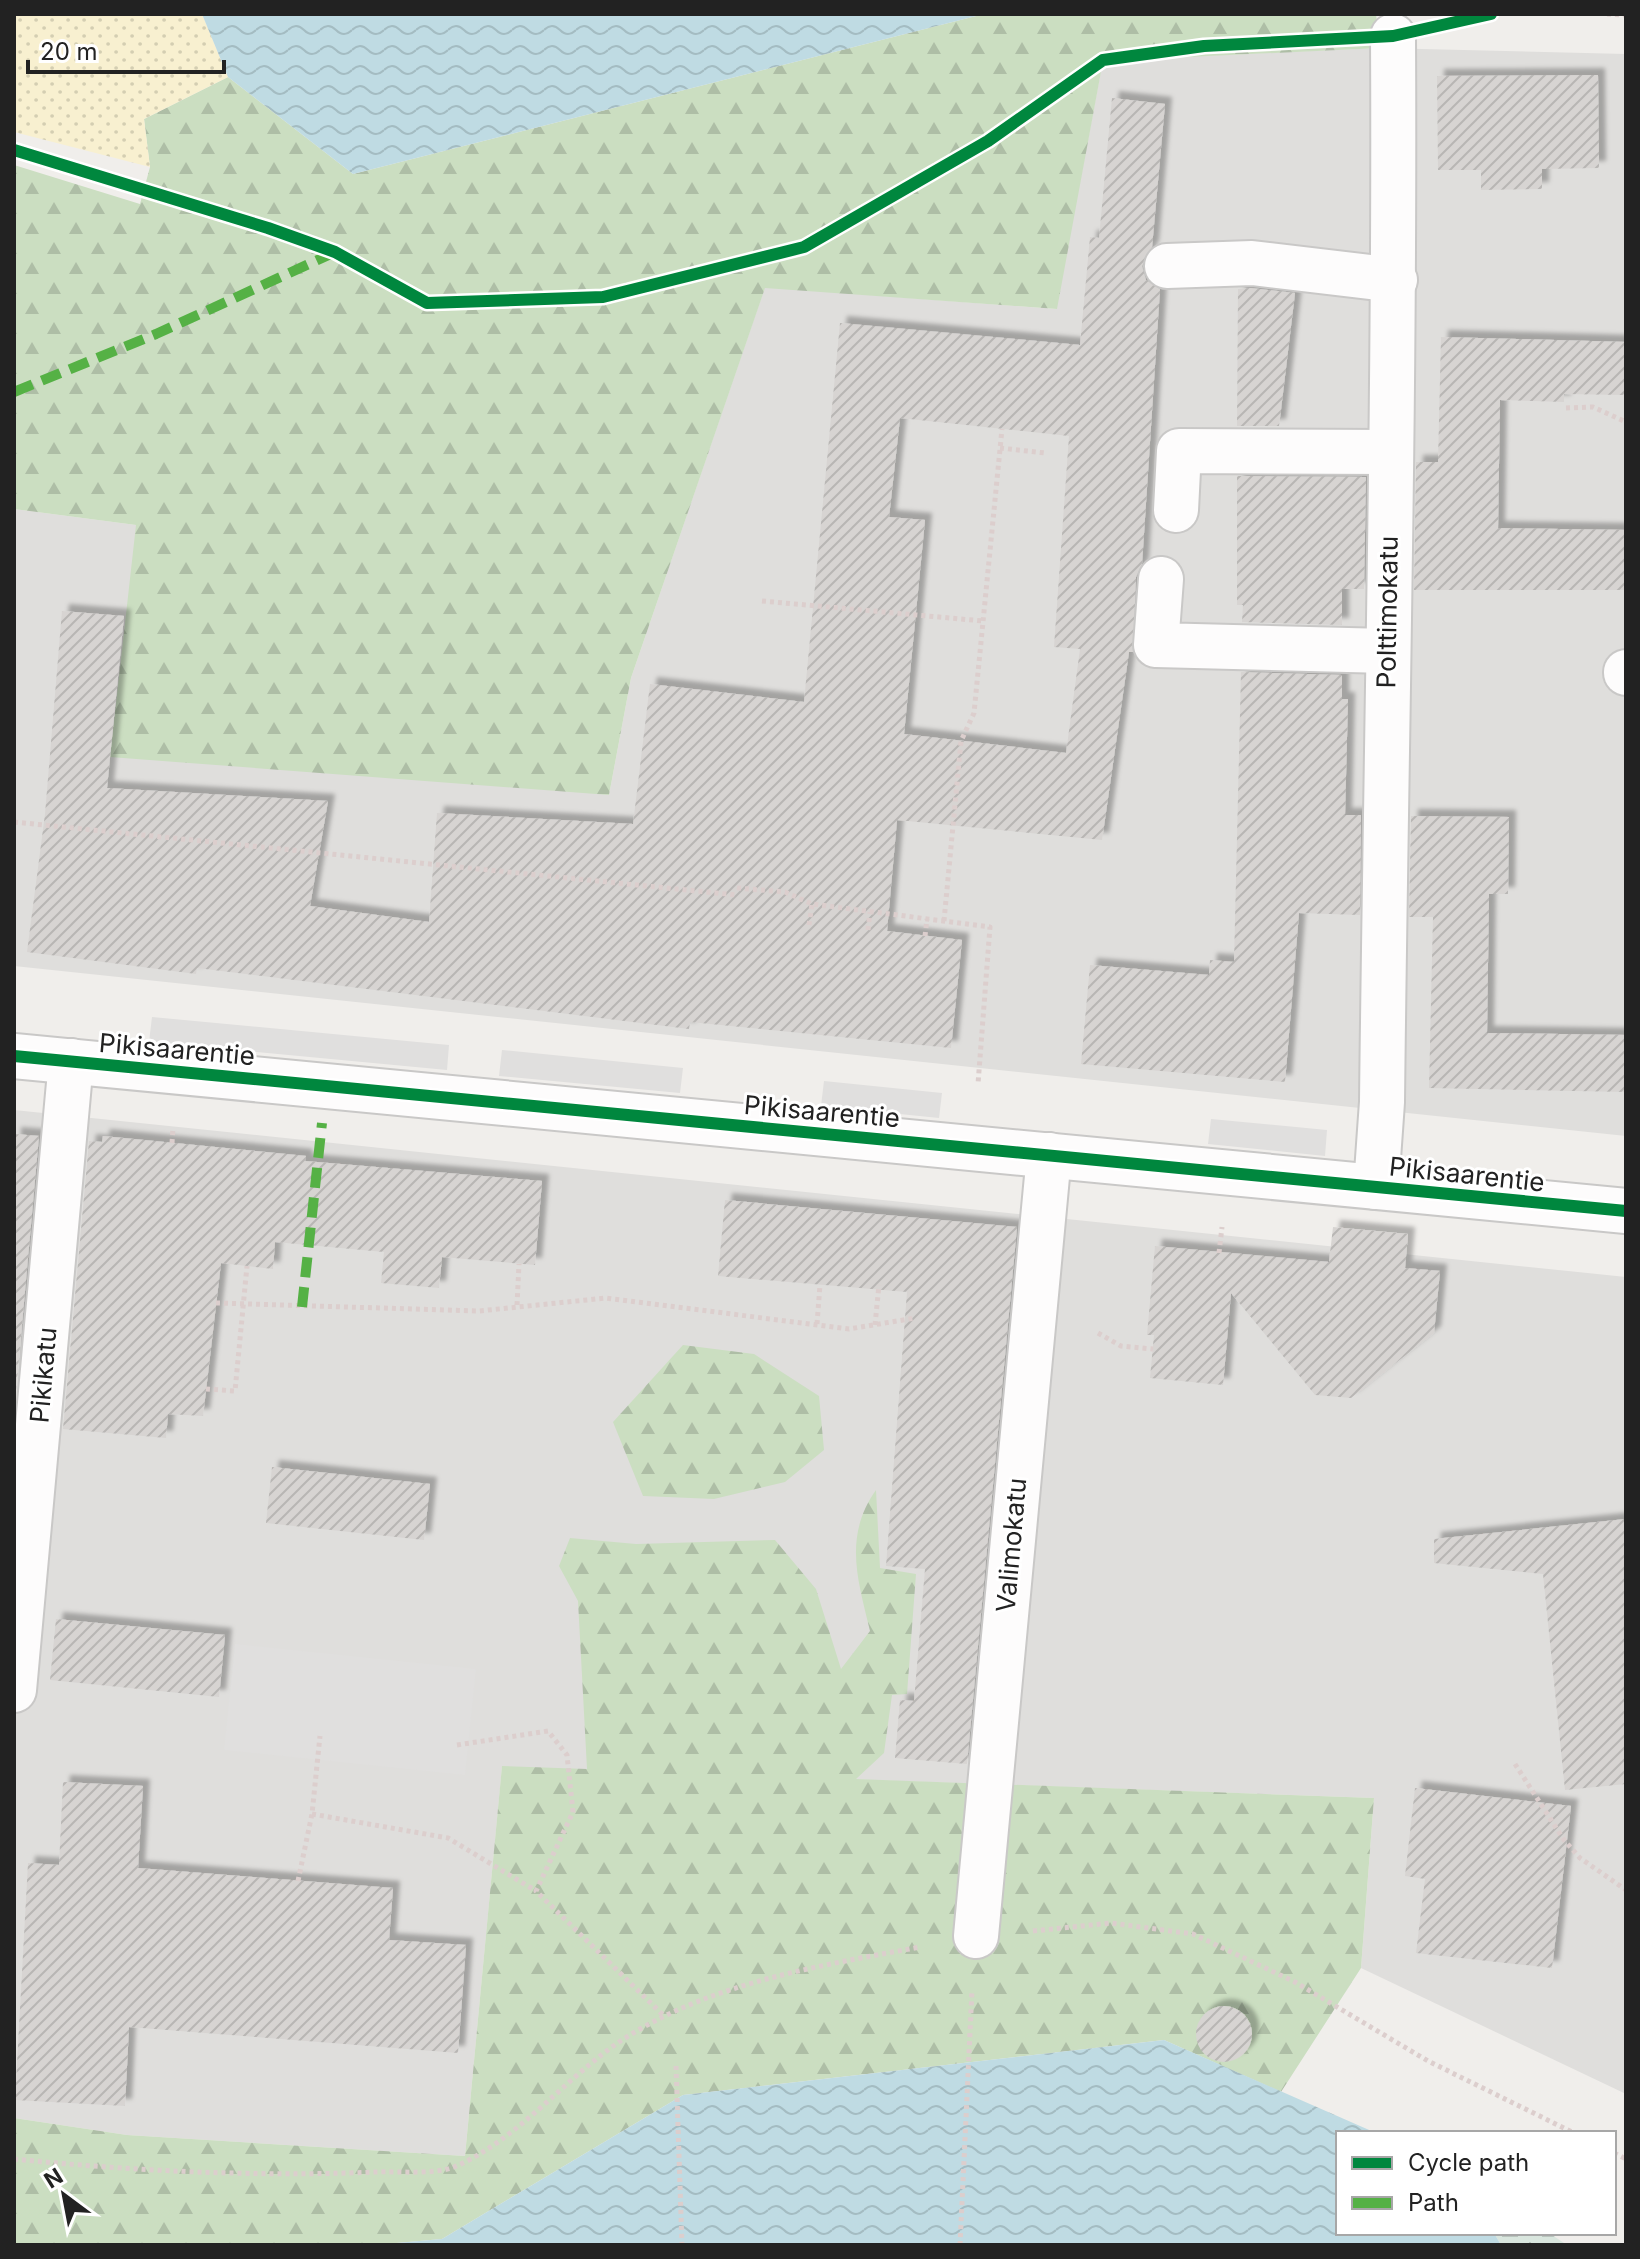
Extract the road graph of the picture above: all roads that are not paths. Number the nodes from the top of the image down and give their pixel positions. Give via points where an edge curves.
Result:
1 (1393, 36) road end
2 (1167, 266) dead end
3 (1395, 280) junction
4 (1390, 452) junction
5 (1176, 510) dead end
6 (1161, 579) dead end
7 (1387, 651) junction
8 (14, 1056) edge
9 (71, 1061) junction
10 (1049, 1155) junction
11 (1376, 1187) junction
12 (1626, 1211) edge
13 (14, 1690) edge
14 (976, 1936) road end

1 - 3 street, Polttimokatu
2 - 3 street via 1252,263
3 - 4 street, Polttimokatu
4 - 5 street via 1179,451
4 - 7 street, Polttimokatu
6 - 7 street via 1156,645
7 - 11 street, Polttimokatu via 1382,1102
8 - 9 street, Pikisaarentie
9 - 10 street, Pikisaarentie
9 - 13 street, Pikikatu
10 - 11 street, Pikisaarentie
10 - 14 street, Valimokatu
11 - 12 street, Pikisaarentie

